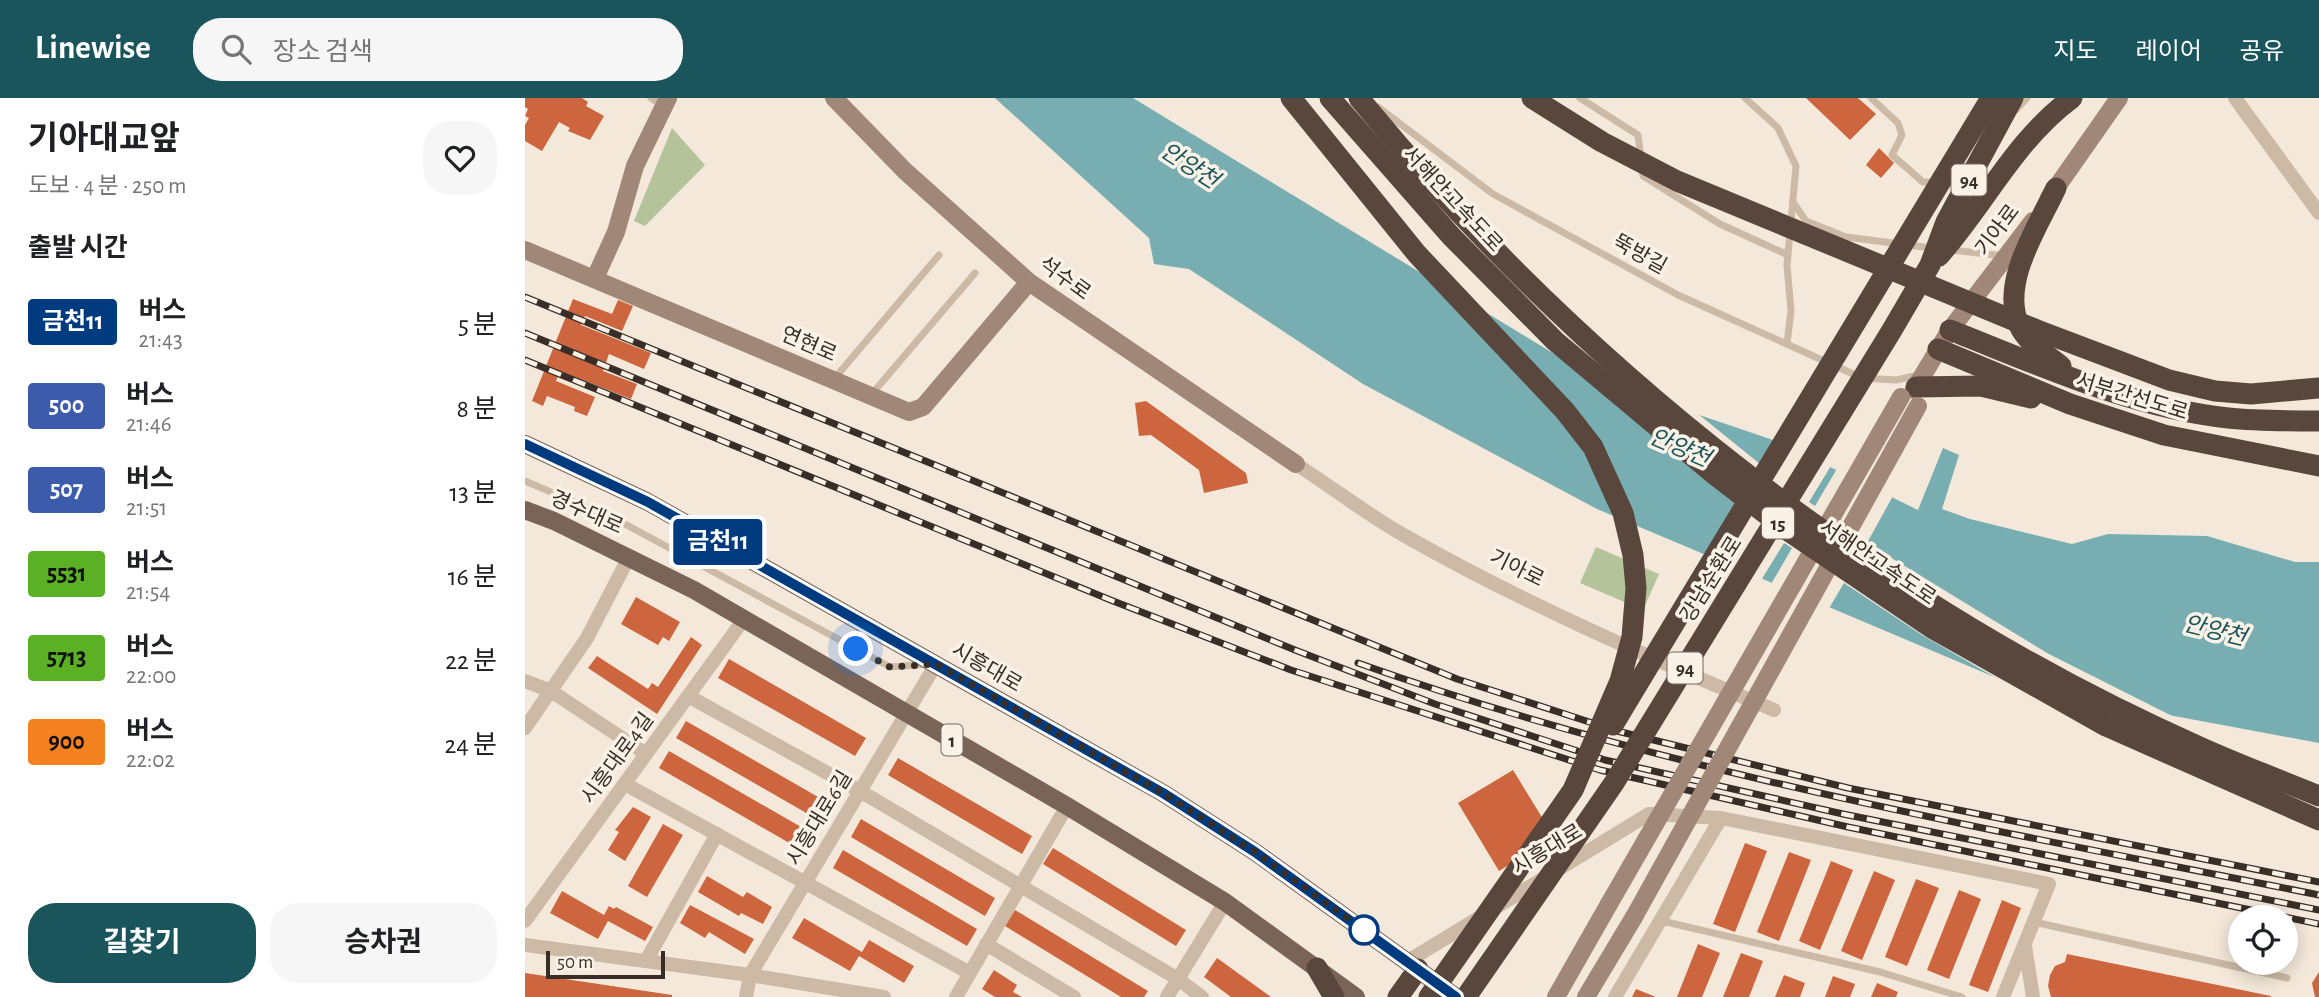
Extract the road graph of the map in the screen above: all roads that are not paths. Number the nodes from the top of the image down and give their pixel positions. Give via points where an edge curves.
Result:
1 (834, 98) edge
2 (1291, 98) edge
3 (1330, 98) edge
4 (1359, 98) edge
5 (1366, 98) edge
6 (1532, 98) edge
7 (1580, 98) edge
8 (1745, 98) edge
9 (1871, 98) edge
10 (1991, 98) edge
11 (2013, 98) edge
12 (2028, 98) edge
13 (2072, 98) edge
14 (2119, 98) edge
15 (2235, 98) edge
16 (660, 101) edge
17 (1965, 163) dead end
18 (1956, 173) dead end
19 (2056, 188) junction
20 (1792, 202) junction
21 (2319, 213) edge
22 (525, 250) edge
23 (939, 255) dead end
24 (1788, 255) junction
25 (2006, 257) junction
26 (1930, 265) junction
27 (975, 273) dead end
28 (595, 278) junction
29 (1029, 282) junction
30 (1950, 330) junction
31 (1787, 344) junction
32 (1938, 349) junction
33 (833, 379) junction
34 (2083, 382) junction
35 (2319, 388) edge
36 (1915, 391) junction
37 (870, 395) junction
38 (2070, 404) junction
39 (2319, 421) edge
40 (525, 444) edge
41 (1296, 464) joint
42 (2319, 466) edge
43 (525, 481) edge
44 (525, 510) edge
45 (629, 557) junction
46 (744, 620) junction
47 (936, 664) junction
48 (525, 681) edge
49 (551, 691) junction
50 (688, 696) junction
51 (1775, 710) dead end
52 (907, 713) junction
53 (525, 728) edge
54 (646, 754) junction
55 (625, 784) junction
56 (1573, 790) junction
57 (860, 791) junction
58 (2319, 796) edge
59 (1067, 806) junction
60 (1721, 818) junction
61 (2319, 820) edge
62 (717, 834) junction
63 (805, 883) junction
64 (1019, 886) junction
65 (1225, 902) junction
66 (525, 921) edge
67 (1661, 921) junction
68 (2033, 922) junction
69 (986, 944) junction
70 (2025, 944) junction
71 (525, 945) edge
72 (646, 961) junction
73 (1413, 965) junction
74 (1317, 968) junction
75 (968, 972) junction
76 (750, 975) junction
77 (2287, 978) dead end
78 (1178, 979) junction
79 (1448, 996) edge
80 (746, 997) edge
81 (884, 997) edge
82 (956, 997) edge
83 (1075, 997) edge
84 (1167, 997) edge
85 (1202, 997) edge
86 (1334, 997) edge
87 (1356, 997) edge
88 (1398, 997) edge
89 (1556, 997) edge
90 (1586, 997) edge
91 (1615, 997) edge
92 (1962, 997) edge
93 (2003, 997) edge
94 (2033, 997) edge

1 - 29 main road, 석수로 via 905,171
2 - 56 highway, bridge via 1417,254 1565,411 1593,447 1623,513 1634,566 1632,637 1620,681
3 - 61 highway, 서해안고속도로 / 15, bridge via 1451,236 1555,341 1787,530 1932,628 2106,726
4 - 58 highway, 서해안고속도로 / 15, bridge via 1473,228 1570,327 1731,462 1941,608 2028,660 2201,748
5 - 31 lane, 뚝방길 via 1493,194 1678,295
6 - 35 highway, bridge via 1677,181 2169,380 2251,394
7 - 24 lane via 1638,135 1643,176 1720,224
8 - 20 lane via 1778,128 1795,166
9 - 18 lane via 1898,123 1902,135 1892,155 1923,182
10 - 56 highway, 강남순환로 / 94, bridge
11 - 26 highway, 강남순환로 / 94, bridge via 1946,222
12 - 17 lane
13 - 26 highway, bridge via 2018,149 1963,229
14 - 19 main road, 기아로
15 - 21 street
16 - 28 main road via 616,232
19 - 25 main road, 기아로
19 - 34 highway via 2012,291 2019,326 2040,350
20 - 24 lane
20 - 25 lane via 1806,221 1846,237
22 - 28 main road, 연현로
23 - 33 lane
24 - 31 lane via 1791,311
25 - 30 main road, 기아로
26 - 79 highway, 강남순환로 / 94, bridge via 1614,783
27 - 37 lane
28 - 33 main road, 연현로 via 628,298
29 - 37 main road, 연현로 via 923,407 909,412
29 - 41 main road, 석수로
30 - 32 main road, 기아로
30 - 34 highway, 서부간선도로
31 - 36 lane, 뚝방길 via 1862,378 1896,380
32 - 36 main road, 기아로
32 - 38 highway, 서부간선도로
33 - 37 main road, 연현로
34 - 39 highway, 서부간선도로 via 2227,418
36 - 38 highway via 1980,386
36 - 89 main road, 기아로, bridge
36 - 90 main road, 기아로, bridge via 1634,917
38 - 42 highway, 서부간선도로 via 2164,435
40 - 47 main road, 시흥대로 via 648,502
41 - 51 street, 기아로 via 1405,536 1462,566 1645,655
43 - 47 lane via 623,523 890,667
44 - 45 main road, 경수대로 / 1
45 - 46 main road, 1
45 - 49 street via 587,638
46 - 50 street, 시흥대로4길
46 - 52 main road, 1
47 - 52 street, 시흥대로6길
47 - 73 main road, 시흥대로 via 1163,793 1255,852
48 - 49 street
49 - 53 street
49 - 54 street
50 - 54 street, 시흥대로4길
50 - 57 street
52 - 57 street, 시흥대로6길
52 - 59 main road, 1
54 - 55 street, 시흥대로4길
55 - 62 street
55 - 66 street, 시흥대로4길
56 - 79 highway, bridge
57 - 63 street, 시흥대로6길
57 - 64 street
59 - 64 street
59 - 65 main road, 1
60 - 67 street
60 - 68 street, 시흥대로 via 2049,884
60 - 73 street, 시흥대로 via 1649,814
62 - 63 street
62 - 72 street
63 - 75 street
63 - 76 street, 시흥대로6길
64 - 69 street
64 - 78 street
65 - 74 main road, 1
65 - 78 street
67 - 91 street
67 - 92 lane via 1880,972
68 - 70 street
68 - 77 lane
69 - 75 street
69 - 83 street
70 - 93 street
70 - 94 street
71 - 72 street
72 - 76 street
73 - 79 main road, 시흥대로
73 - 88 highway
74 - 86 highway
74 - 87 main road, 1
75 - 82 street
76 - 80 street, 시흥대로6길
76 - 81 street
78 - 84 street
78 - 85 street

